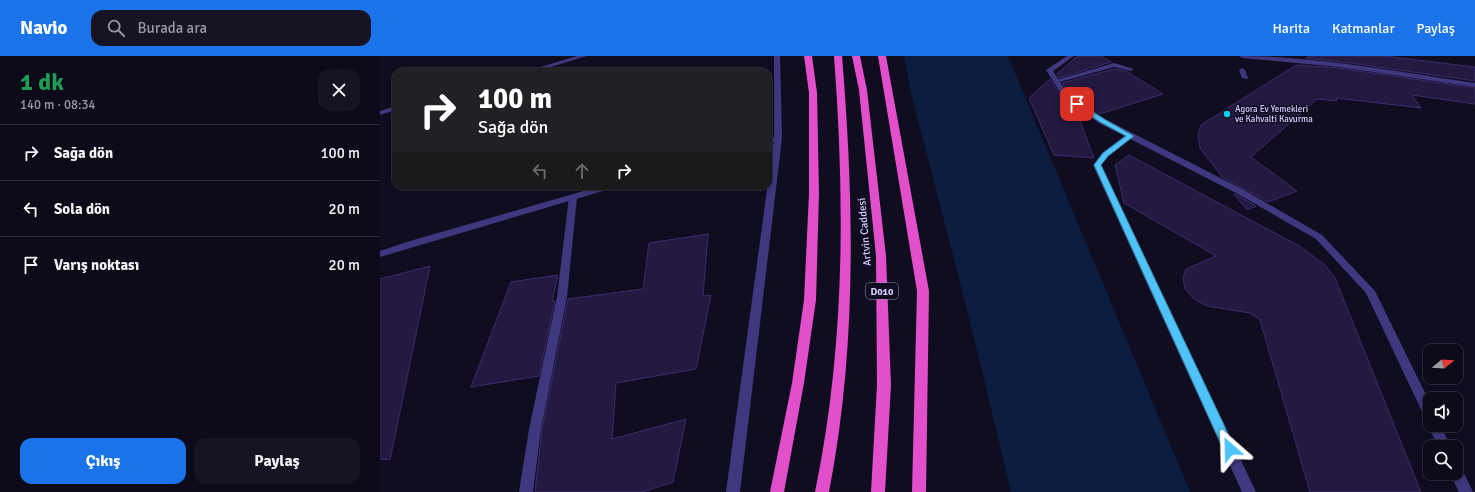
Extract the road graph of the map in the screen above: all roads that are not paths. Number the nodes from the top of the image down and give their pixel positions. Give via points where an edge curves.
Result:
1 (584, 56) edge
2 (777, 56) edge
3 (808, 56) edge
4 (838, 56) edge
5 (856, 56) edge
6 (882, 56) edge
7 (1071, 56) edge
8 (1238, 56) edge
9 (1242, 56) edge
10 (541, 68) edge
11 (1131, 69) dead end
12 (1245, 78) dead end
13 (1056, 81) junction
14 (1475, 85) edge
15 (392, 109) edge
16 (380, 113) edge
17 (1133, 134) junction
18 (778, 138) junction
19 (772, 140) edge
20 (772, 184) edge
21 (597, 190) edge
22 (771, 190) edge
23 (573, 197) junction
24 (380, 254) edge
25 (1423, 401) edge
26 (1460, 480) edge
27 (526, 492) edge
28 (732, 492) edge
29 (777, 492) edge
30 (822, 492) edge
31 (878, 492) edge
32 (919, 492) edge
33 (1249, 492) edge
34 (1466, 492) edge

1 - 10 street
2 - 18 street
3 - 29 highway via 813,94 814,193 810,300 798,383
4 - 30 highway, Artvin Caddesi via 847,224 843,329 833,432
5 - 31 highway, Artvin Caddesi / D010 via 863,90 881,263 884,385
6 - 32 highway via 923,291
7 - 13 street via 1049,70
8 - 12 street
9 - 14 street via 1339,65
11 - 13 street via 1114,65
13 - 17 street via 1065,96 1102,121
15 - 16 street
17 - 25 street via 1319,237 1370,291
17 - 33 street via 1105,155 1097,165
18 - 19 street
18 - 20 street
21 - 23 street
22 - 28 street
23 - 24 street
23 - 27 street via 562,297 535,429
26 - 34 street

